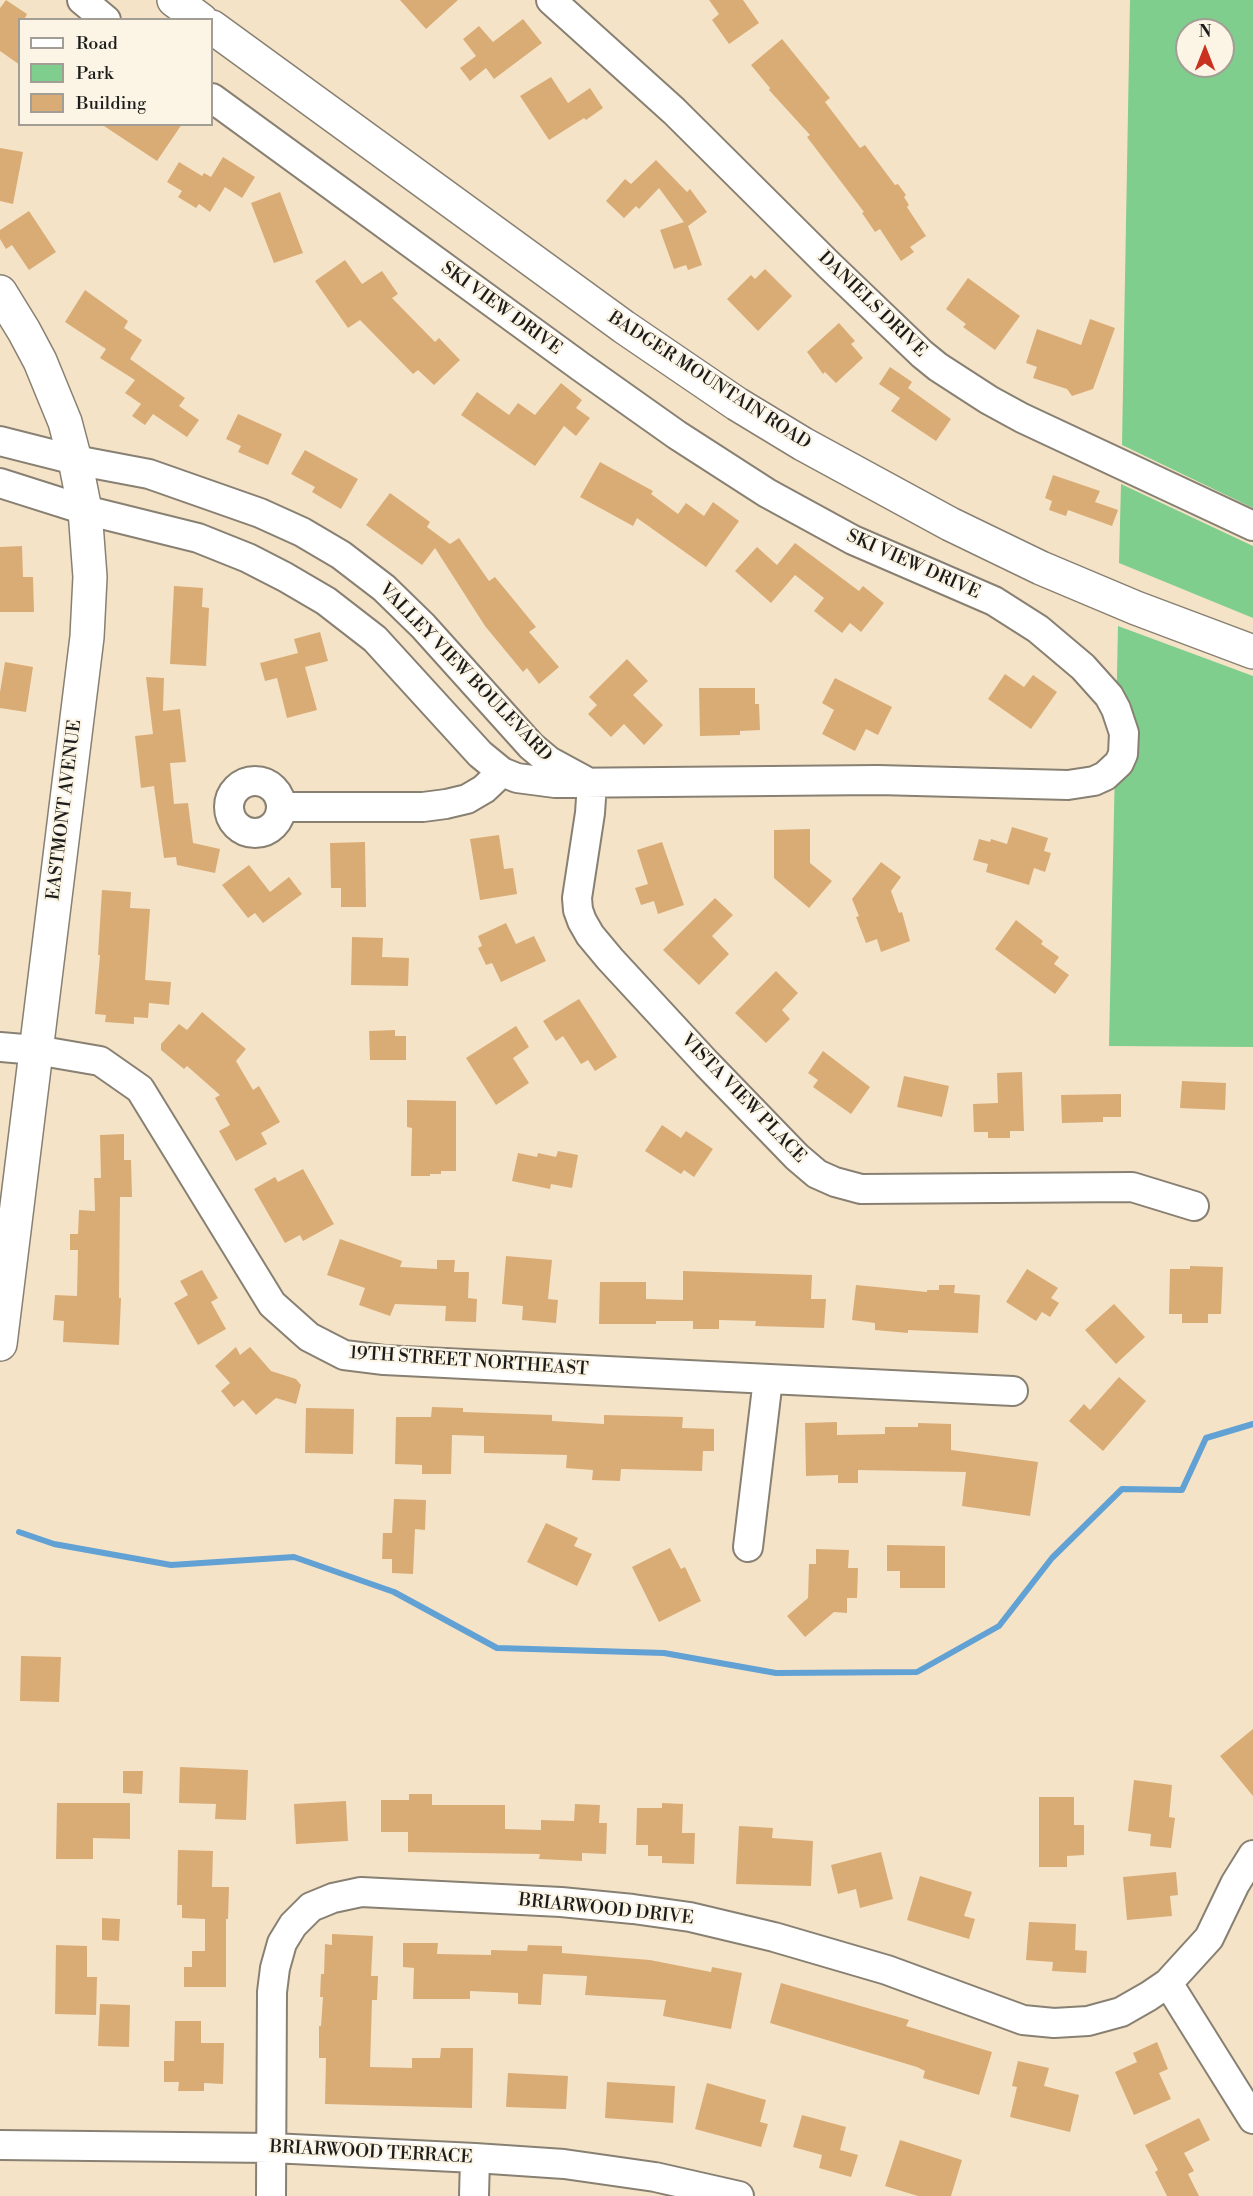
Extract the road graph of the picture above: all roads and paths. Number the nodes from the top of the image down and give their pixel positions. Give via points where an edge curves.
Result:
1 (82, 0) edge
2 (174, 0) edge
3 (551, 0) edge
4 (104, 18) edge
5 (198, 18) edge
6 (213, 28) edge
7 (213, 99) edge
8 (0, 292) edge
9 (0, 441) edge
10 (75, 460) junction
11 (0, 483) edge
12 (85, 510) junction
13 (1253, 526) edge
14 (1253, 652) edge
15 (502, 772) junction
16 (592, 783) junction
17 (282, 807) dead end
18 (0, 1047) edge
19 (36, 1050) junction
20 (1194, 1206) dead end
21 (0, 1344) edge
22 (768, 1379) junction
23 (1013, 1391) dead end
24 (748, 1547) dead end
25 (1253, 1855) edge
26 (1168, 1983) junction
27 (1253, 2119) edge
28 (0, 2145) edge
29 (272, 2148) junction
30 (475, 2158) junction
31 (722, 2194) edge
32 (271, 2196) edge
33 (474, 2196) edge

1 - 4 street
2 - 5 main road
3 - 13 street, DANIELS DRIVE via 674,111 938,367 1023,418
6 - 14 main road, BADGER MOUNTAIN ROAD via 624,327 803,444 950,524 1041,568
7 - 16 street, SKI VIEW DRIVE via 591,374 766,494 854,540 994,601 1038,629 1083,666 1108,696 1124,733 1119,764 1105,776 1082,785 888,780
8 - 10 main road, EASTMONT AVENUE via 40,360
9 - 10 street, VALLEY VIEW BOULEVARD
10 - 12 main road, EASTMONT AVENUE
10 - 16 street, VALLEY VIEW BOULEVARD via 149,474 204,492 281,523 341,555 384,588 423,626 531,746 564,771
11 - 12 street, VALLEY VIEW BOULEVARD
12 - 15 street, VALLEY VIEW BOULEVARD via 198,538 248,558 326,601 375,639 480,754
12 - 19 main road, EASTMONT AVENUE via 90,577 87,637
15 - 16 street, VALLEY VIEW BOULEVARD via 535,782
15 - 17 street via 484,789 446,804
16 - 20 street, VISTA VIEW PLACE via 577,898 578,910 590,935 707,1064 818,1174 861,1189 1132,1187
18 - 19 street, 19TH STREET NORTHEAST
19 - 21 main road, EASTMONT AVENUE
19 - 22 street, 19TH STREET NORTHEAST via 100,1061 140,1089 272,1304 309,1337 344,1355
22 - 23 street, 19TH STREET NORTHEAST
22 - 24 street
25 - 26 street, BRIARWOOD DRIVE via 1209,1938
26 - 27 street
26 - 29 street, BRIARWOOD DRIVE via 1120,2012 1088,2022 1023,2020 887,1970 690,1917 561,1902 361,1892 311,1907 282,1943 272,1992
28 - 29 street, BRIARWOOD TERRACE
29 - 30 street, BRIARWOOD TERRACE
29 - 32 street, BRIARWOOD DRIVE
30 - 31 street, BRIARWOOD TERRACE via 655,2176
30 - 33 street

